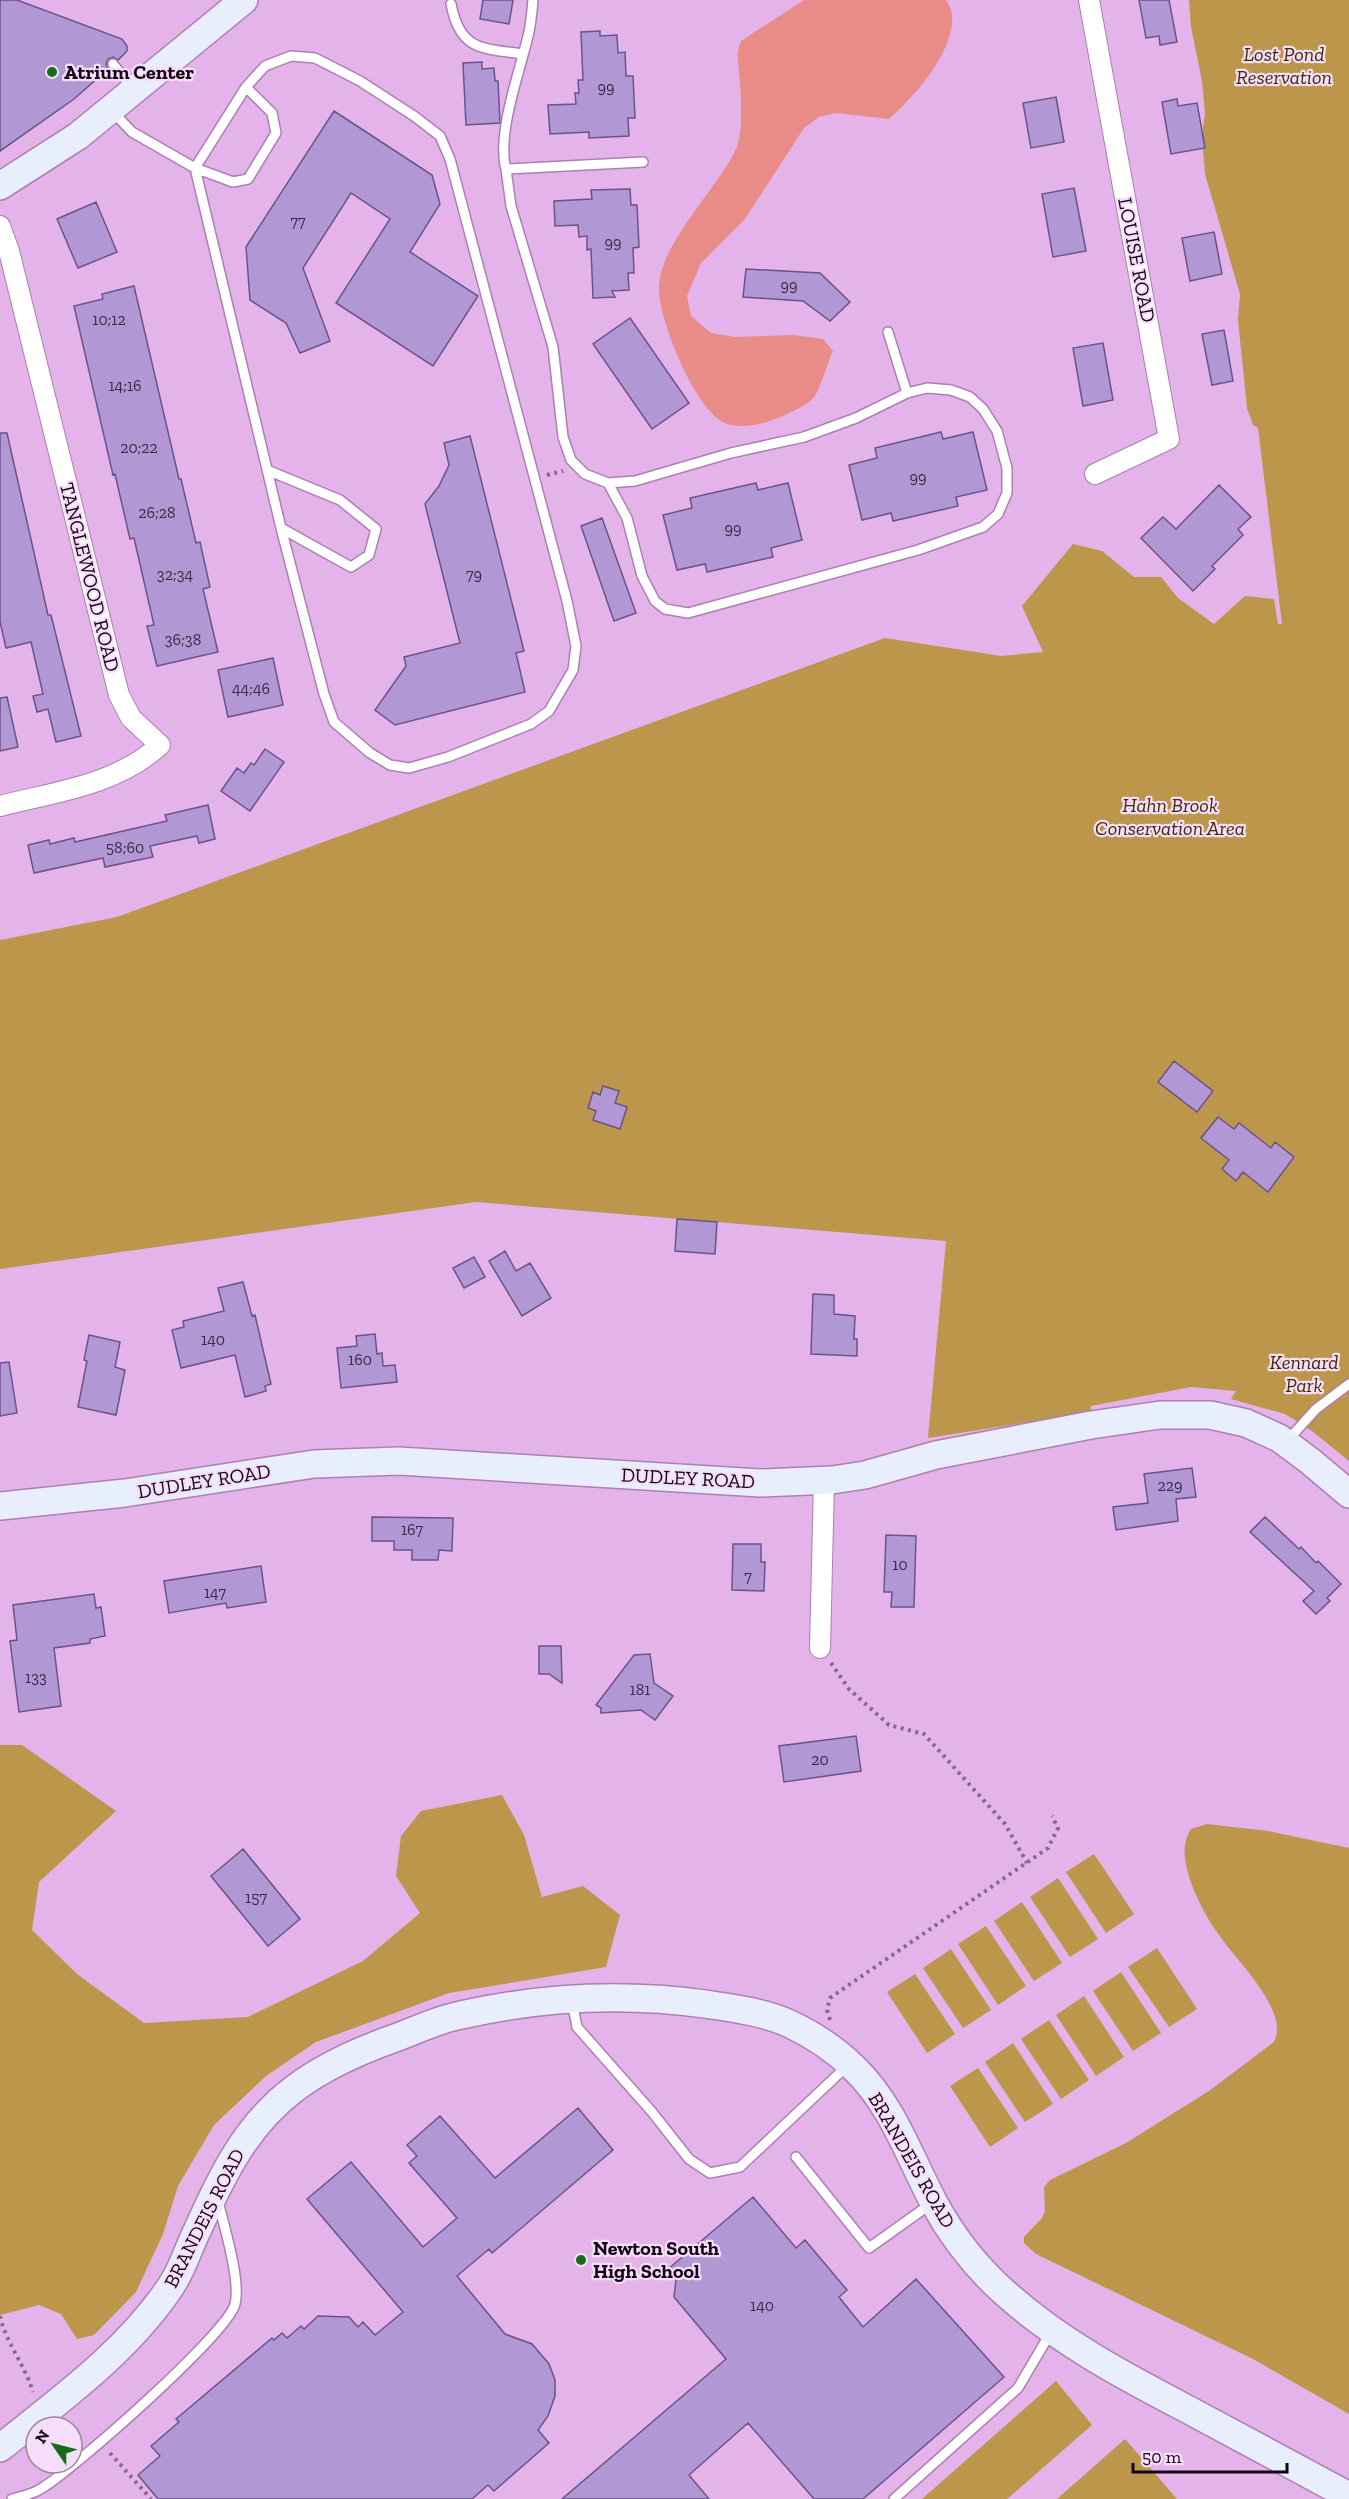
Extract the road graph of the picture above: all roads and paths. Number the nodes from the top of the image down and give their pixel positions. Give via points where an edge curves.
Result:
1 (244, 0) edge
2 (533, 0) edge
3 (1089, 0) edge
4 (451, 4) dead end
5 (523, 54) junction
6 (113, 64) dead end
7 (246, 87) junction
8 (135, 91) junction
9 (112, 110) junction
10 (643, 162) dead end
11 (195, 168) junction
12 (506, 169) junction
13 (0, 186) edge
14 (0, 226) edge
15 (888, 332) dead end
16 (907, 393) junction
17 (578, 467) junction
18 (267, 470) junction
19 (1095, 474) dead end
20 (535, 478) junction
21 (608, 483) junction
22 (281, 528) junction
23 (0, 806) edge
24 (1349, 1384) edge
25 (1285, 1443) junction
26 (824, 1481) junction
27 (1349, 1494) edge
28 (0, 1506) edge
29 (820, 1648) joint
30 (1052, 1816) dead end
31 (1027, 1863) junction
32 (571, 1998) junction
33 (840, 2055) junction
34 (796, 2157) dead end
35 (215, 2189) junction
36 (933, 2202) junction
37 (0, 2316) edge
38 (1052, 2330) junction
39 (39, 2415) edge
40 (40, 2415) edge
41 (24, 2428) edge
42 (99, 2442) junction
43 (0, 2448) edge
44 (1349, 2496) edge
45 (12, 2499) edge
46 (151, 2499) edge
47 (894, 2499) edge

1 - 8 street
2 - 5 lane
3 - 19 street, LOUISE ROAD via 1169,439
4 - 5 lane via 455,24 466,39 487,49
5 - 12 lane via 508,114 503,160
6 - 8 lane
7 - 11 lane
7 - 11 lane via 272,113 276,133 249,179 233,182
7 - 20 lane via 265,66 291,56 315,57 360,81 440,136 450,159
8 - 9 street
9 - 11 lane via 127,128
9 - 13 street
10 - 12 lane
11 - 18 lane
12 - 17 lane via 511,206 553,347 563,437 571,460
14 - 23 street, TANGLEWOOD ROAD via 119,695 130,718 160,745 115,776
15 - 16 lane
16 - 21 lane via 804,437 635,481
16 - 21 lane via 927,388 951,390 983,409 997,430 1007,493 998,514 983,527 918,550 688,613 665,609 655,601 642,576 627,518
17 - 20 path
17 - 21 lane
18 - 22 lane
18 - 22 lane via 340,500 376,529 369,555 351,567
20 - 22 lane via 576,646 573,670 549,711 531,724 409,768 390,765 370,753 334,722
24 - 25 lane via 1316,1409
25 - 26 street, DUDLEY ROAD via 1246,1423 1210,1415 1160,1415 936,1455 865,1475
25 - 27 street, DUDLEY ROAD
26 - 28 street, DUDLEY ROAD via 760,1483 399,1461 357,1462 314,1464
26 - 29 street
29 - 31 path via 849,1689 889,1725 924,1734 1005,1824
30 - 31 path via 1058,1828 1048,1848
31 - 33 path via 830,1998 827,2010 840,2031
32 - 33 street, BRANDEIS ROAD via 679,2000 737,2008 787,2022
32 - 33 lane via 577,2027 689,2159 710,2173 740,2167
32 - 35 street, BRANDEIS ROAD via 459,2015 360,2050 295,2088 258,2121
33 - 36 street, BRANDEIS ROAD via 877,2096 898,2129
34 - 36 lane via 869,2248
35 - 40 street, BRANDEIS ROAD via 173,2284 144,2320
35 - 42 lane via 236,2279 232,2313 206,2344
36 - 38 street, BRANDEIS ROAD via 981,2271
37 - 39 path via 12,2349 29,2378
38 - 44 street, BRANDEIS ROAD via 1137,2384
38 - 47 lane via 1018,2388
41 - 43 street, BRANDEIS ROAD
42 - 45 lane via 40,2490
42 - 46 path

